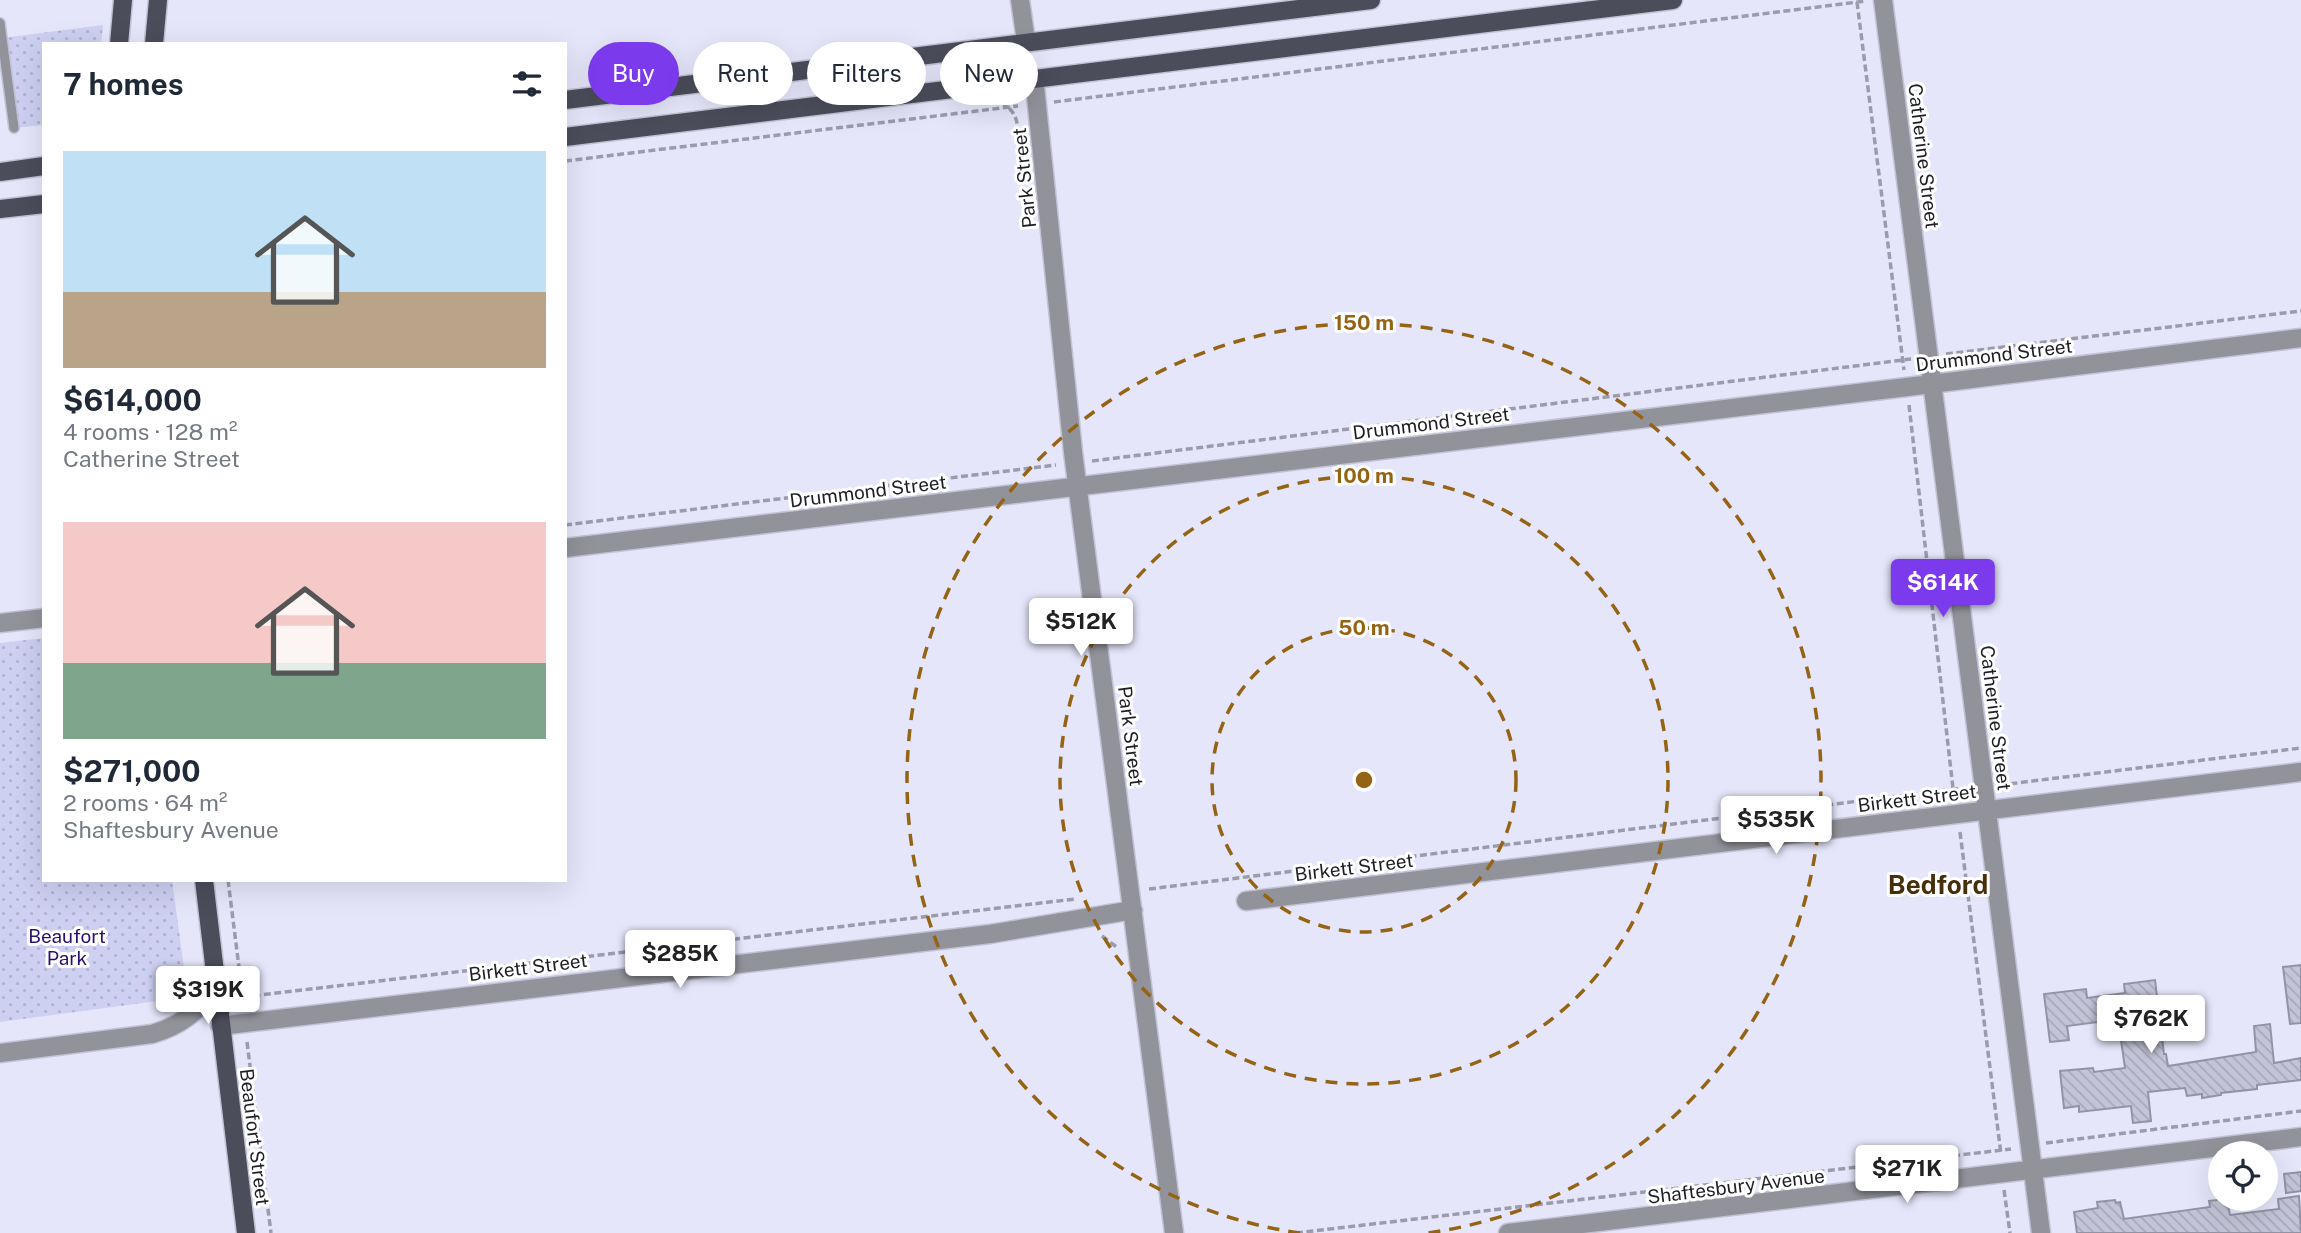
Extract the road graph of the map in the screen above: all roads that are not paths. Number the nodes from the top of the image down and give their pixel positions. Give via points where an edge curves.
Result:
1 (124, 0) edge
2 (158, 0) edge
3 (1020, 0) edge
4 (1371, 0) edge
5 (1674, 0) edge
6 (1883, 0) edge
7 (0, 23) edge
8 (1026, 41) junction
9 (119, 42) edge
10 (153, 42) edge
11 (164, 42) edge
12 (1038, 77) edge
13 (940, 89) edge
14 (567, 100) edge
15 (1037, 105) edge
16 (14, 128) dead end
17 (567, 136) edge
18 (42, 166) edge
19 (0, 172) edge
20 (42, 204) edge
21 (0, 209) edge
22 (2301, 338) edge
23 (1932, 384) junction
24 (1078, 487) junction
25 (567, 548) edge
26 (42, 618) edge
27 (0, 623) edge
28 (2301, 772) edge
29 (1987, 810) junction
30 (204, 882) edge
31 (1246, 901) dead end
32 (1133, 910) junction
33 (216, 990) junction
34 (220, 1026) junction
35 (0, 1054) edge
36 (2301, 1137) edge
37 (2033, 1170) junction
38 (246, 1233) edge
39 (1174, 1233) edge
40 (1508, 1233) edge
41 (2041, 1233) edge

1 - 9 main road
2 - 10 main road
2 - 11 main road
3 - 8 street
4 - 8 main road
5 - 12 main road
6 - 23 street, Catherine Street
7 - 16 lane
8 - 14 main road
13 - 17 main road
15 - 24 street, Park Street
18 - 19 main road
20 - 21 main road
22 - 23 street, Drummond Street
23 - 24 street, Drummond Street
23 - 29 street, Catherine Street
24 - 25 street, Drummond Street
24 - 32 street, Park Street
26 - 27 street
28 - 29 street, Birkett Street
29 - 31 street, Birkett Street
29 - 37 street, Catherine Street
30 - 33 main road, Beaufort Street
32 - 34 street, Birkett Street via 990,934
32 - 39 street, Park Street
33 - 34 main road, Beaufort Street
33 - 35 street via 172,1029
34 - 38 main road, Beaufort Street
36 - 37 street, Shaftesbury Avenue
37 - 40 street, Shaftesbury Avenue
37 - 41 street, Catherine Street

